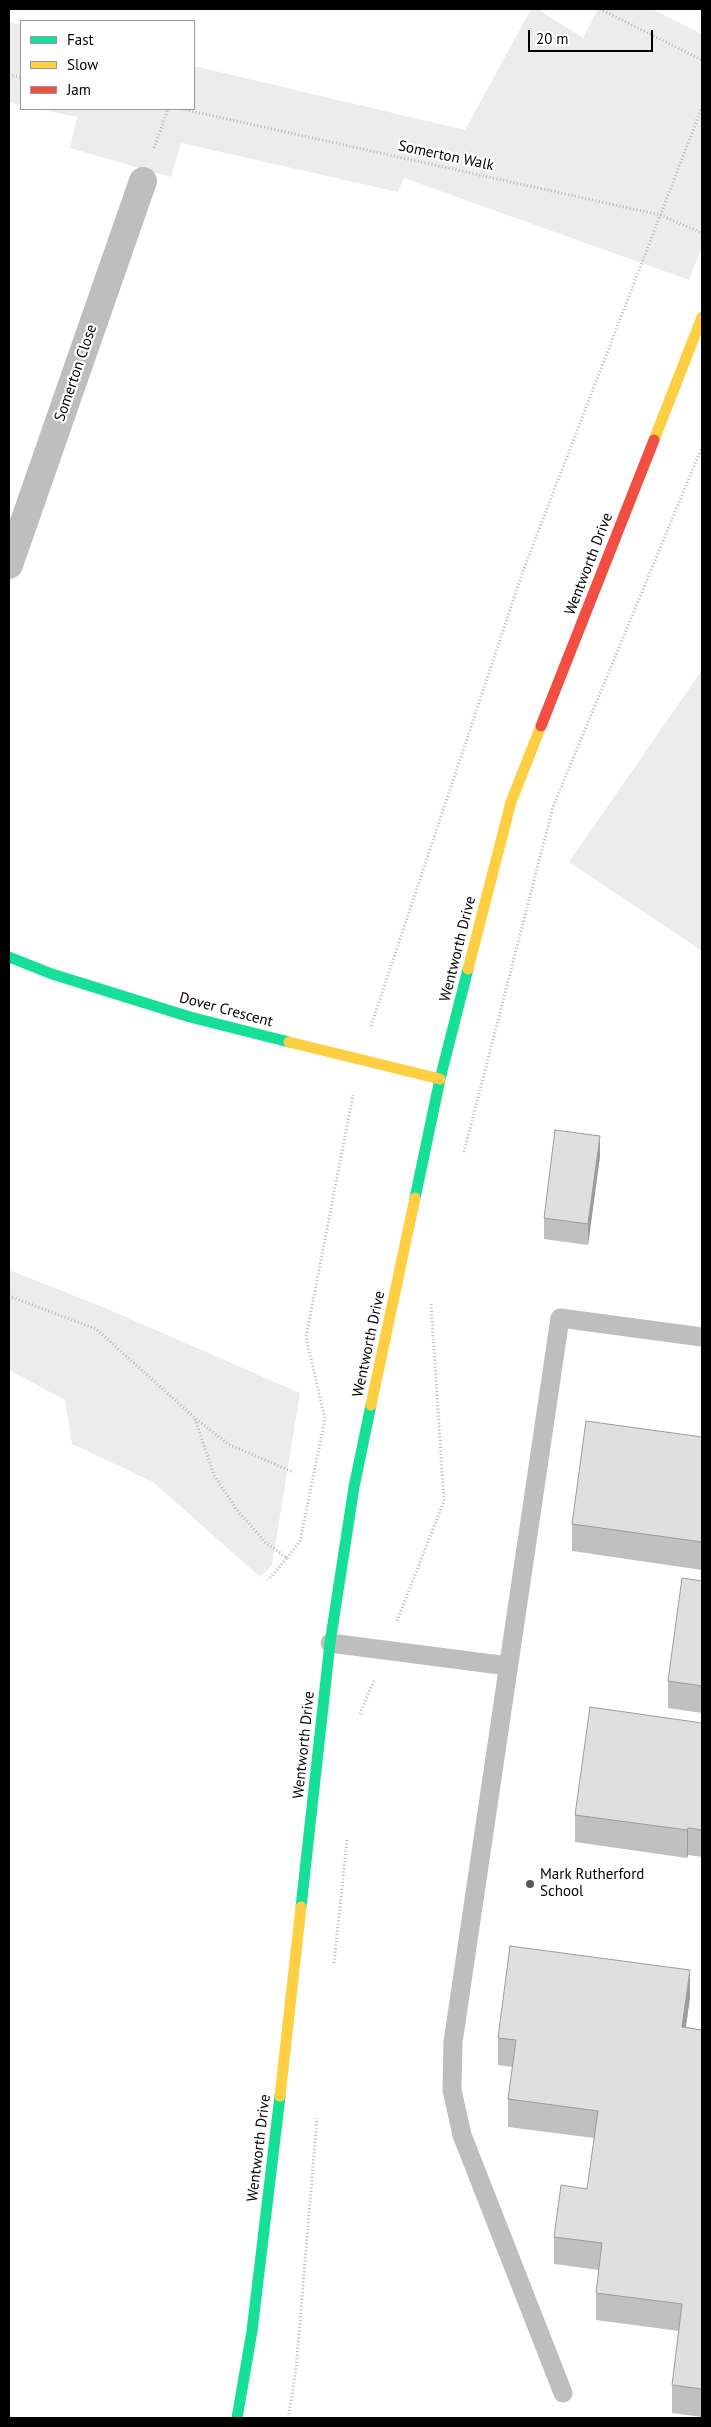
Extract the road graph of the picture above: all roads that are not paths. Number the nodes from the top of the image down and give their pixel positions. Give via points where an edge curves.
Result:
1 (143, 181) road end
2 (702, 317) edge
3 (9, 565) edge
4 (9, 957) edge
5 (440, 1079) junction
6 (702, 1337) edge
7 (330, 1643) junction
8 (508, 1666) junction
9 (563, 2393) dead end
10 (237, 2418) edge

1 - 3 street, Somerton Close
2 - 5 street, Wentworth Drive via 511,802
4 - 5 street, Dover Crescent via 52,974 190,1017
5 - 7 street, Wentworth Drive via 354,1487
6 - 8 lane via 560,1318
7 - 8 lane
7 - 10 street, Wentworth Drive via 282,2083 252,2331
8 - 9 lane via 453,2042 452,2090 462,2136

